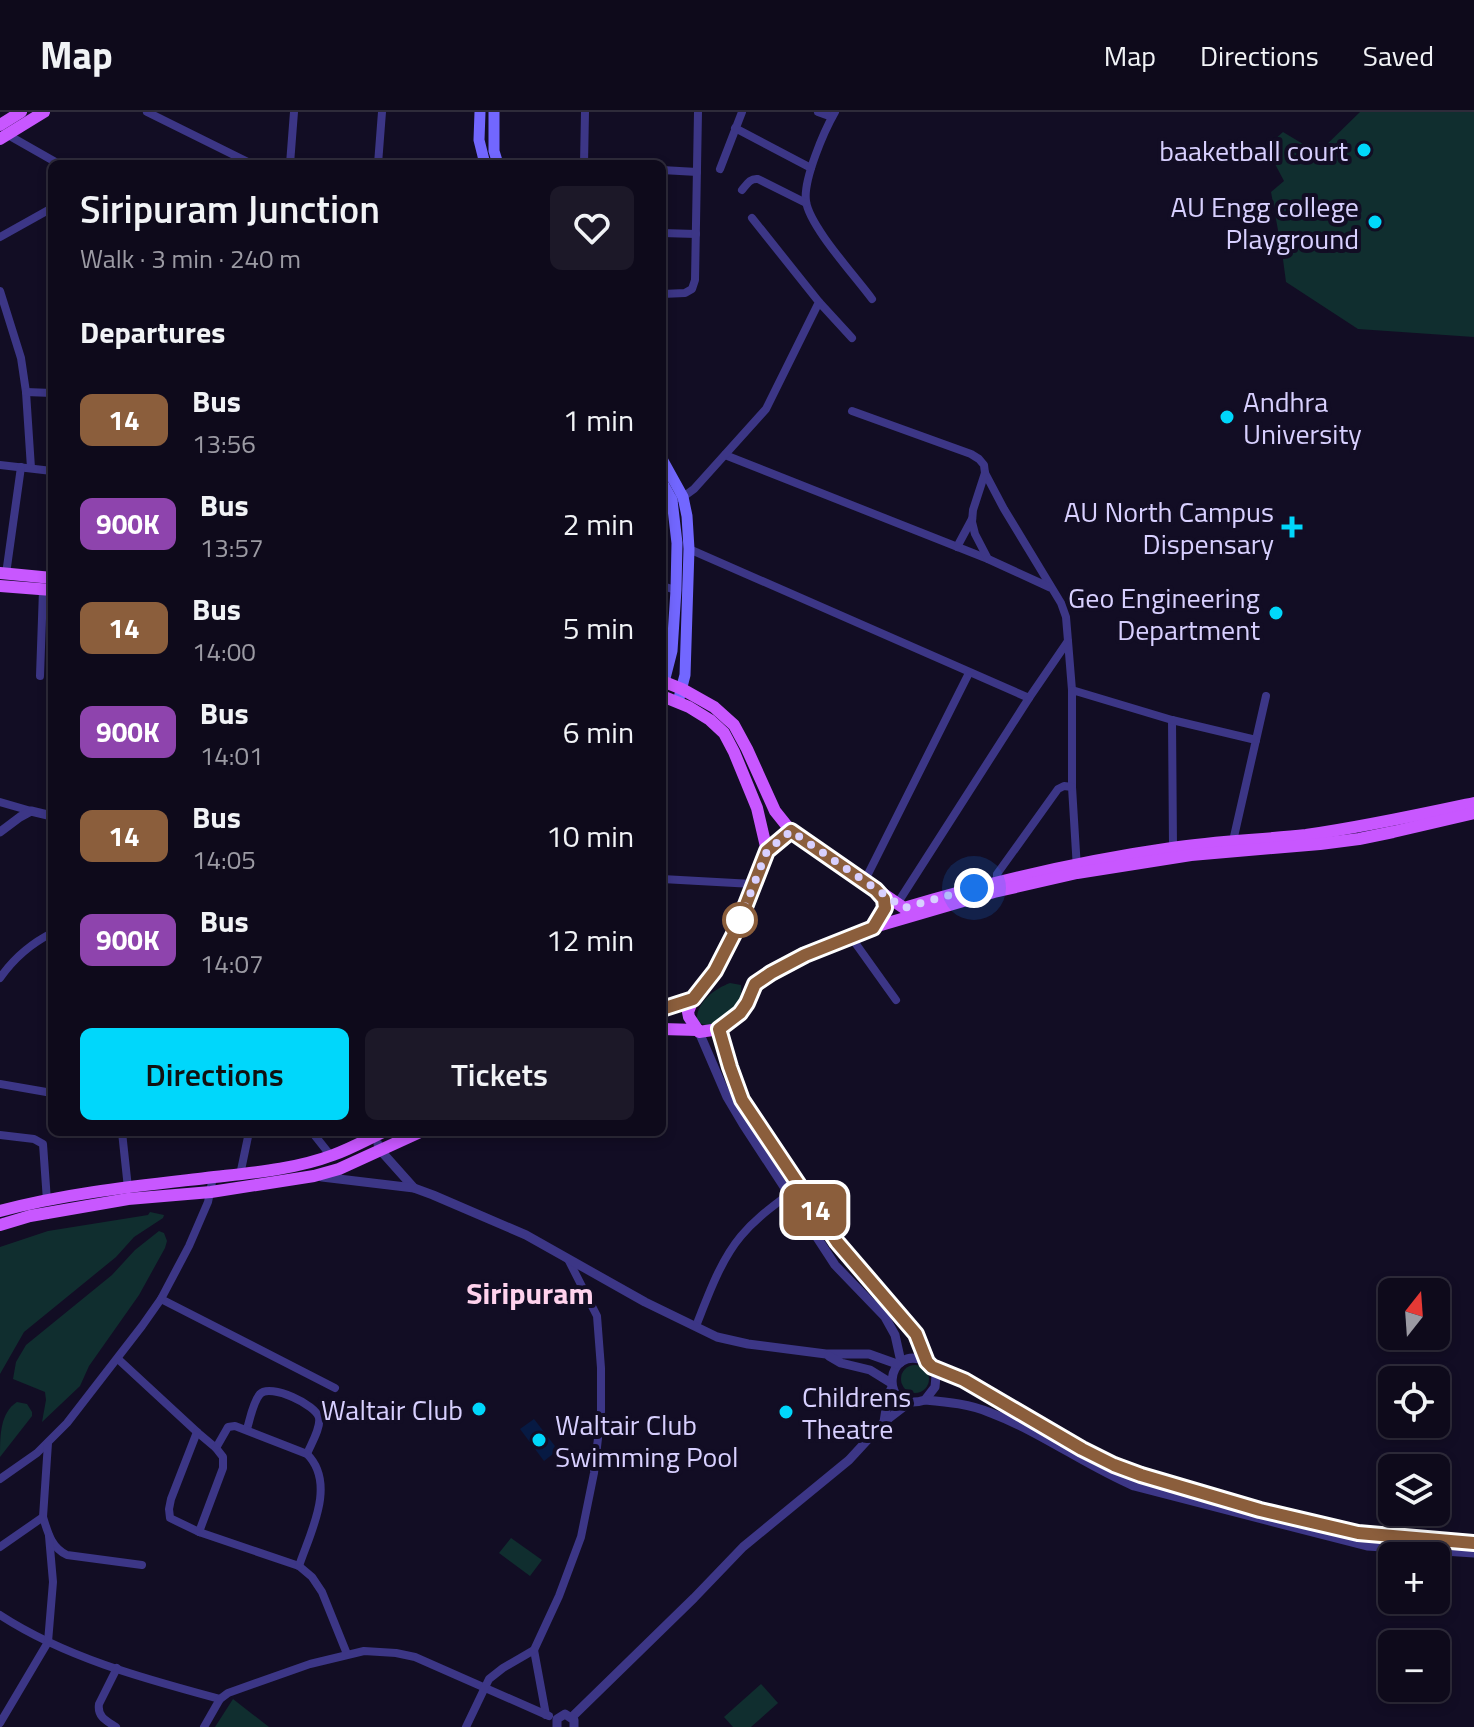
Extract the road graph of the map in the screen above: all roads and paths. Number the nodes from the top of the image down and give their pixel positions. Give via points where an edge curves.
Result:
1 (21, 112) edge
2 (44, 112) edge
3 (147, 112) edge
4 (294, 112) edge
5 (382, 112) edge
6 (480, 112) edge
7 (494, 112) edge
8 (585, 112) edge
9 (698, 112) edge
10 (742, 112) edge
11 (818, 112) edge
12 (834, 114) edge
13 (735, 128) junction
14 (3, 133) edge
15 (52, 160) edge
16 (244, 160) edge
17 (290, 160) edge
18 (378, 160) edge
19 (484, 160) edge
20 (497, 160) edge
21 (584, 160) edge
22 (811, 168) junction
23 (720, 169) dead end
24 (666, 170) edge
25 (697, 172) junction
26 (742, 190) dead end
27 (806, 203) junction
28 (48, 210) edge
29 (752, 218) dead end
30 (666, 233) edge
31 (696, 234) junction
32 (0, 237) edge
33 (0, 291) edge
34 (666, 294) edge
35 (872, 299) dead end
36 (819, 302) junction
37 (852, 338) dead end
38 (26, 392) junction
39 (48, 393) edge
40 (852, 411) dead end
41 (725, 455) junction
42 (0, 465) edge
43 (21, 467) junction
44 (31, 468) junction
45 (48, 470) edge
46 (985, 473) junction
47 (666, 475) edge
48 (672, 499) edge
49 (972, 518) junction
50 (957, 547) junction
51 (689, 549) junction
52 (988, 559) junction
53 (2, 578) edge
54 (48, 578) edge
55 (666, 587) edge
56 (1051, 588) junction
57 (47, 590) edge
58 (676, 590) junction
59 (1068, 641) junction
60 (969, 673) junction
61 (666, 675) edge
62 (40, 676) dead end
63 (666, 689) edge
64 (1072, 690) junction
65 (680, 696) junction
66 (1266, 696) dead end
67 (1029, 698) junction
68 (1172, 720) junction
69 (1256, 740) junction
70 (1072, 787) junction
71 (0, 802) edge
72 (1474, 803) edge
73 (31, 811) junction
74 (1474, 813) edge
75 (48, 815) edge
76 (791, 831) junction
77 (0, 832) edge
78 (1233, 841) junction
79 (1173, 847) junction
80 (767, 851) junction
81 (1077, 869) junction
82 (666, 879) edge
83 (864, 882) junction
84 (997, 882) junction
85 (753, 884) junction
86 (876, 890) junction
87 (897, 904) junction
88 (873, 928) junction
89 (48, 935) edge
90 (851, 937) junction
91 (0, 978) edge
92 (693, 999) junction
93 (896, 1000) dead end
94 (666, 1009) edge
95 (666, 1029) edge
96 (719, 1029) junction
97 (698, 1031) junction
98 (0, 1084) edge
99 (48, 1092) edge
100 (0, 1135) edge
101 (122, 1136) edge
102 (248, 1136) edge
103 (315, 1136) edge
104 (375, 1136) edge
105 (379, 1136) edge
106 (412, 1136) edge
107 (381, 1151) junction
108 (331, 1156) junction
109 (240, 1175) junction
110 (314, 1176) junction
111 (213, 1177) junction
112 (128, 1188) junction
113 (414, 1188) junction
114 (211, 1192) junction
115 (789, 1194) junction
116 (47, 1201) junction
117 (0, 1211) edge
118 (0, 1225) edge
119 (567, 1258) junction
120 (161, 1299) junction
121 (696, 1326) junction
122 (826, 1354) junction
123 (118, 1359) junction
124 (899, 1363) junction
125 (929, 1364) junction
126 (892, 1385) junction
127 (335, 1388) dead end
128 (925, 1400) junction
129 (910, 1402) junction
130 (884, 1422) junction
131 (247, 1429) junction
132 (197, 1432) junction
133 (48, 1443) junction
134 (216, 1448) junction
135 (307, 1454) junction
136 (0, 1479) edge
137 (43, 1517) junction
138 (199, 1532) junction
139 (49, 1536) junction
140 (1474, 1543) edge
141 (0, 1547) edge
142 (1474, 1553) edge
143 (142, 1565) dead end
144 (299, 1566) junction
145 (0, 1615) edge
146 (48, 1642) junction
147 (534, 1650) junction
148 (347, 1654) junction
149 (117, 1668) junction
150 (485, 1687) junction
151 (220, 1699) junction
152 (546, 1715) junction
153 (573, 1722) edge
154 (0, 1723) edge
155 (557, 1723) edge
156 (116, 1727) edge
157 (204, 1727) edge
158 (466, 1727) edge

1 - 14 main road
2 - 14 main road
3 - 16 street
4 - 17 street
5 - 18 street
6 - 19 main road
7 - 20 main road
8 - 21 street
9 - 25 street
10 - 13 street
11 - 12 street
12 - 22 street
13 - 22 street
13 - 23 street
14 - 15 street
22 - 27 street
24 - 25 street
25 - 31 street
26 - 27 street via 758,179
27 - 35 street via 820,231
28 - 32 street
29 - 36 street
30 - 31 street
31 - 34 street via 692,289
33 - 38 street
36 - 37 street
36 - 41 street via 770,402
38 - 39 street
38 - 44 street
40 - 46 street via 971,454
41 - 48 street via 694,489
41 - 50 street
42 - 43 street
43 - 44 street
43 - 53 street
44 - 45 street
46 - 49 street
46 - 56 street
47 - 48 main road
48 - 51 main road via 687,516
48 - 58 main road
49 - 50 street
49 - 52 street
50 - 52 street
51 - 60 street
51 - 65 main road
52 - 56 street
53 - 54 main road
53 - 57 main road
55 - 58 street
56 - 59 street via 1066,617
57 - 62 street
58 - 61 main road
59 - 64 street
59 - 67 street
60 - 67 street
60 - 83 street
63 - 65 main road
64 - 68 street
64 - 70 street
65 - 76 main road via 714,707 734,725 775,811
65 - 80 main road via 724,733 757,808
66 - 69 street
67 - 87 street
68 - 69 street
68 - 79 street
69 - 78 street
70 - 81 street
70 - 84 street via 1058,789 997,874
71 - 73 street
72 - 78 main road via 1378,824
73 - 75 street
73 - 77 street
74 - 81 main road via 1359,839
76 - 80 main road
76 - 83 main road
78 - 79 main road
79 - 81 main road
80 - 85 main road
81 - 84 main road
81 - 88 main road
82 - 85 street
83 - 86 main road
84 - 87 main road via 904,908
85 - 92 main road via 732,940
86 - 87 main road
86 - 88 main road via 885,908
88 - 90 main road
89 - 91 street via 11,962
90 - 93 street
90 - 96 main road via 805,955 755,984 740,1013
92 - 94 main road
92 - 97 main road via 688,1012
95 - 97 main road
96 - 97 main road
96 - 125 street via 742,1100 837,1242 916,1334
97 - 115 street via 727,1097
98 - 99 street
100 - 116 street via 43,1144
101 - 112 street
102 - 109 street
103 - 108 street
104 - 108 main road
105 - 107 street
106 - 107 main road
107 - 110 main road
107 - 113 street
108 - 109 main road
109 - 111 main road
110 - 113 street
110 - 114 main road
111 - 112 main road
111 - 114 street
112 - 116 main road
113 - 119 street
114 - 118 main road via 128,1199
114 - 120 street
115 - 121 street via 734,1244
115 - 124 street via 835,1265 885,1317 895,1335
116 - 117 main road
119 - 121 street
119 - 147 street via 597,1316 601,1412 581,1537
120 - 123 street
120 - 127 street
121 - 122 street via 748,1344
122 - 124 street via 869,1354
122 - 126 street via 870,1370
123 - 132 street
123 - 133 street
124 - 125 street via 914,1358
124 - 126 street
125 - 128 street via 935,1387
125 - 140 street via 1082,1449 1141,1475 1358,1533
126 - 129 street
126 - 130 street
128 - 129 street
128 - 142 street via 989,1412 1134,1486 1367,1546
129 - 130 street
130 - 153 street via 849,1460 743,1547
131 - 134 street via 228,1427
131 - 135 street
131 - 135 street via 263,1391 278,1391 316,1410 319,1424
132 - 134 street
132 - 138 street via 169,1514
133 - 136 street
133 - 137 street
134 - 138 street via 223,1468
135 - 144 street via 316,1465 321,1492
137 - 139 street
137 - 141 street
138 - 144 street
139 - 143 street via 67,1555
139 - 146 street via 53,1582
144 - 148 street via 322,1592
145 - 146 street
146 - 149 street
146 - 154 street
147 - 150 street via 503,1668
147 - 152 street
148 - 150 street via 380,1651 415,1657
148 - 151 street via 238,1688
149 - 151 street
149 - 156 street via 98,1710
150 - 152 street
150 - 158 street
151 - 157 street
152 - 155 street
153 - 155 street via 562,1715

